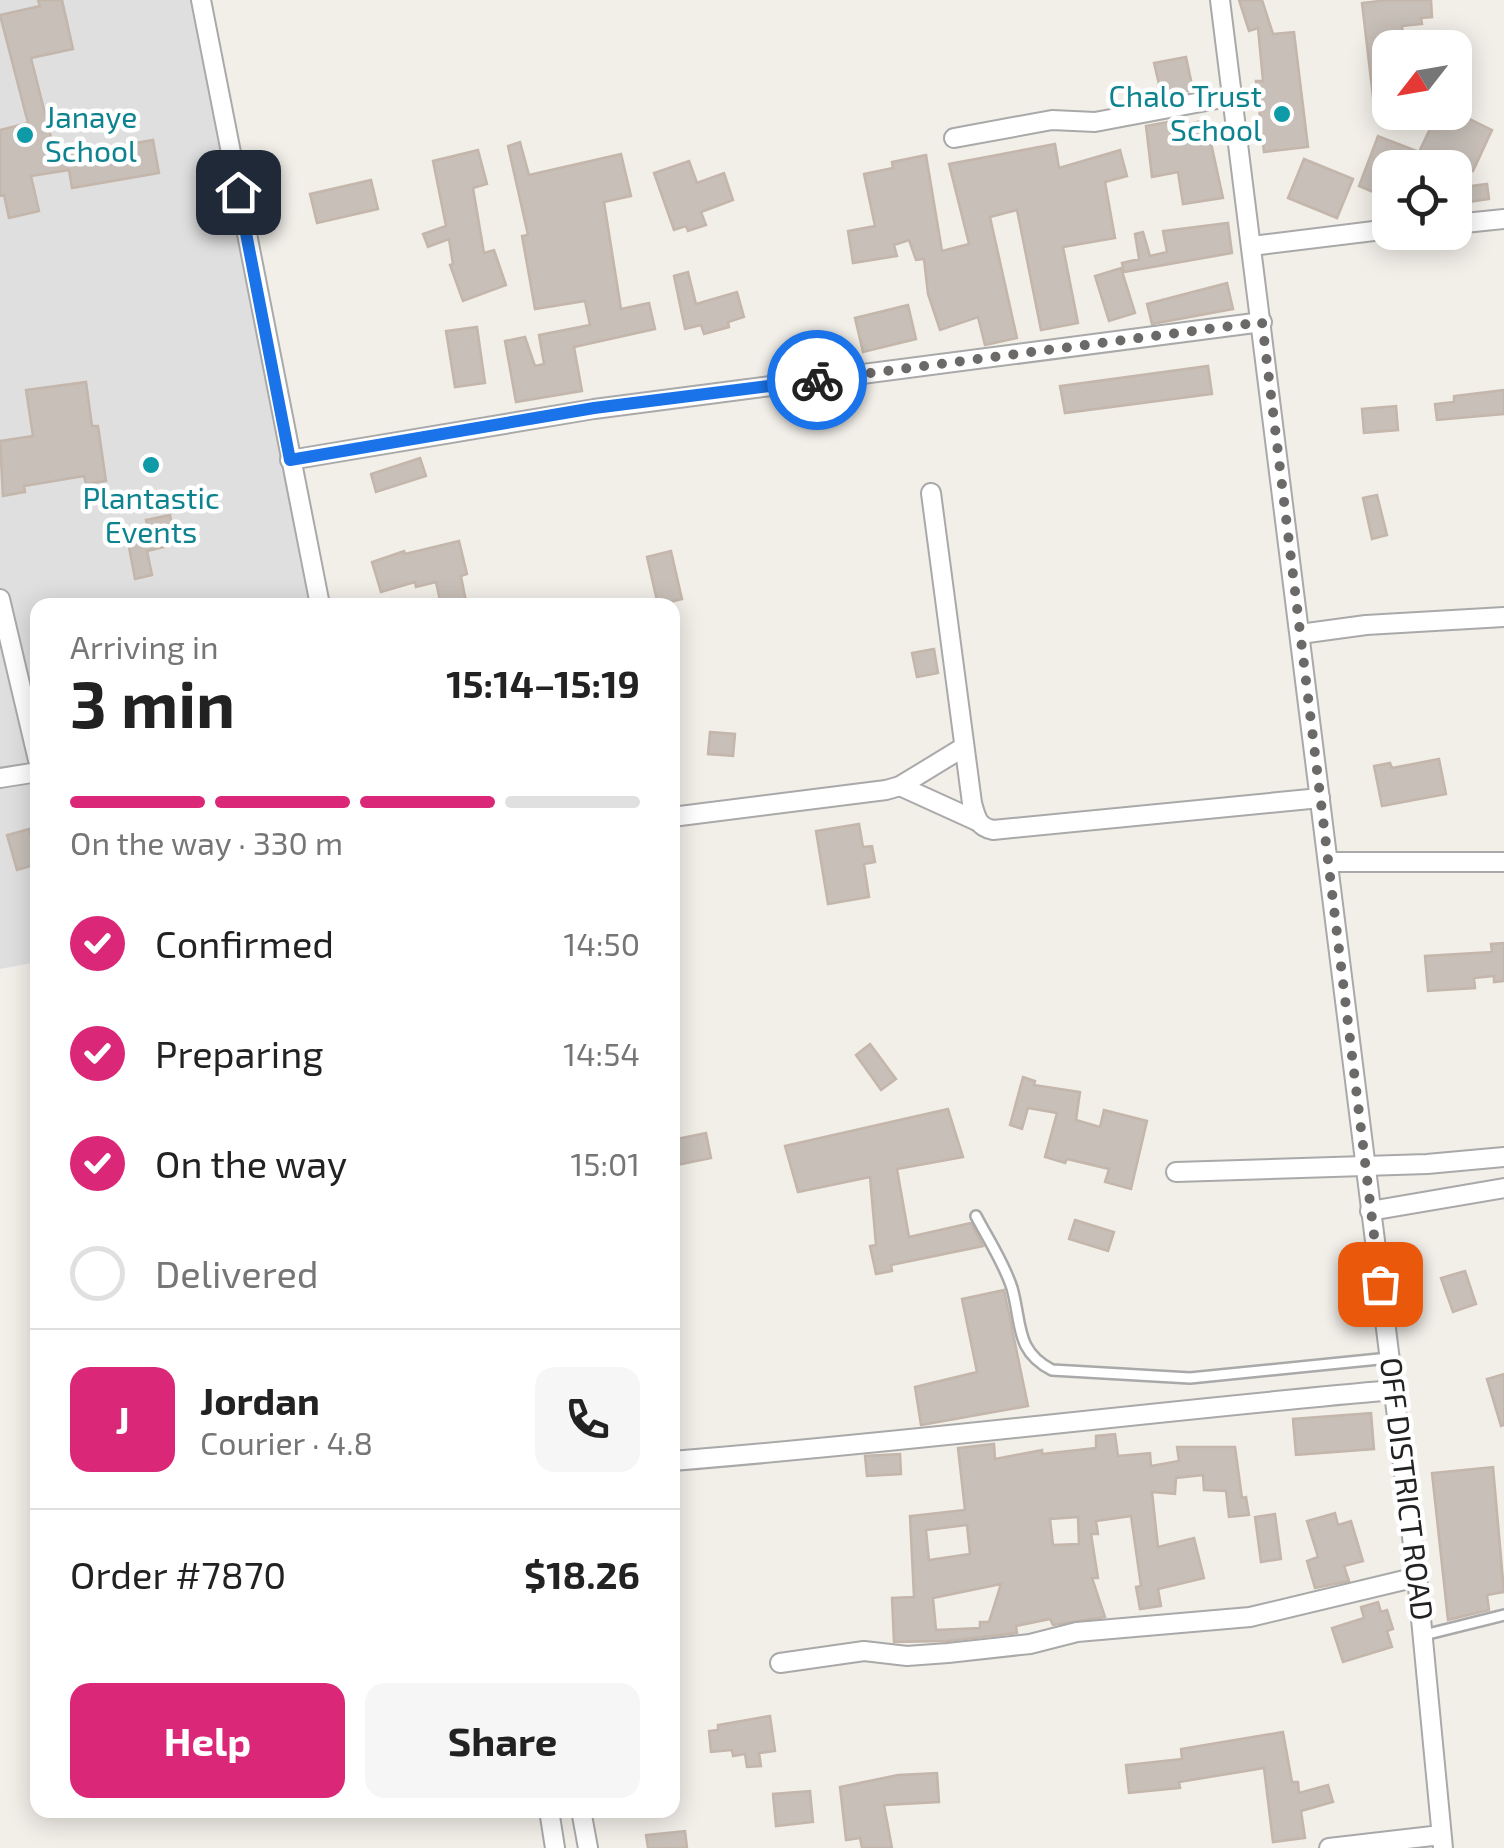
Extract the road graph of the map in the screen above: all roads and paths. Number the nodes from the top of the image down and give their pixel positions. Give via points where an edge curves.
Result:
1 (202, 0) edge
2 (1220, 0) edge
3 (1233, 96) junction
4 (954, 138) dead end
5 (1504, 219) edge
6 (1472, 222) edge
7 (1372, 231) edge
8 (1252, 246) junction
9 (1262, 322) junction
10 (290, 460) junction
11 (931, 494) dead end
12 (319, 598) edge
13 (0, 600) edge
14 (1504, 618) edge
15 (1300, 634) junction
16 (30, 726) edge
17 (964, 747) junction
18 (30, 773) edge
19 (0, 778) edge
20 (900, 786) junction
21 (1320, 798) junction
22 (680, 816) edge
23 (978, 822) junction
24 (1328, 862) junction
25 (1504, 862) edge
26 (1504, 1157) edge
27 (1366, 1166) junction
28 (1176, 1172) dead end
29 (1504, 1188) edge
30 (1370, 1211) junction
31 (976, 1216) dead end
32 (1389, 1358) junction
33 (1394, 1390) junction
34 (680, 1460) edge
35 (1417, 1577) junction
36 (1504, 1614) edge
37 (1424, 1635) junction
38 (780, 1663) dead end
39 (550, 1818) edge
40 (582, 1818) edge
41 (1442, 1842) edge
42 (556, 1848) edge
43 (588, 1848) edge
44 (1329, 1848) edge

1 - 10 street
2 - 3 street, OFF DISTRICT ROAD
3 - 4 street via 1094,122 1052,120
3 - 8 street, OFF DISTRICT ROAD
5 - 6 street
7 - 8 street
8 - 9 street, OFF DISTRICT ROAD
9 - 10 street via 594,408
9 - 15 street, OFF DISTRICT ROAD
10 - 12 street
11 - 17 street
13 - 16 street
14 - 15 street
15 - 21 street, OFF DISTRICT ROAD
17 - 20 street
17 - 23 street
18 - 19 street
20 - 22 street
20 - 23 street
21 - 23 street via 993,830
21 - 24 street, OFF DISTRICT ROAD
24 - 25 street
24 - 27 street, OFF DISTRICT ROAD
26 - 27 street
27 - 28 street
27 - 30 street, OFF DISTRICT ROAD
29 - 30 street
30 - 32 street, OFF DISTRICT ROAD
31 - 32 lane via 1012,1288 1027,1350 1052,1370 1190,1378
32 - 33 street, OFF DISTRICT ROAD
33 - 34 street
33 - 35 street, OFF DISTRICT ROAD
35 - 37 street, OFF DISTRICT ROAD
35 - 38 street via 1250,1617 1077,1632 948,1654 864,1651
36 - 37 lane
37 - 41 street, OFF DISTRICT ROAD
39 - 42 street
40 - 43 street
41 - 44 street

